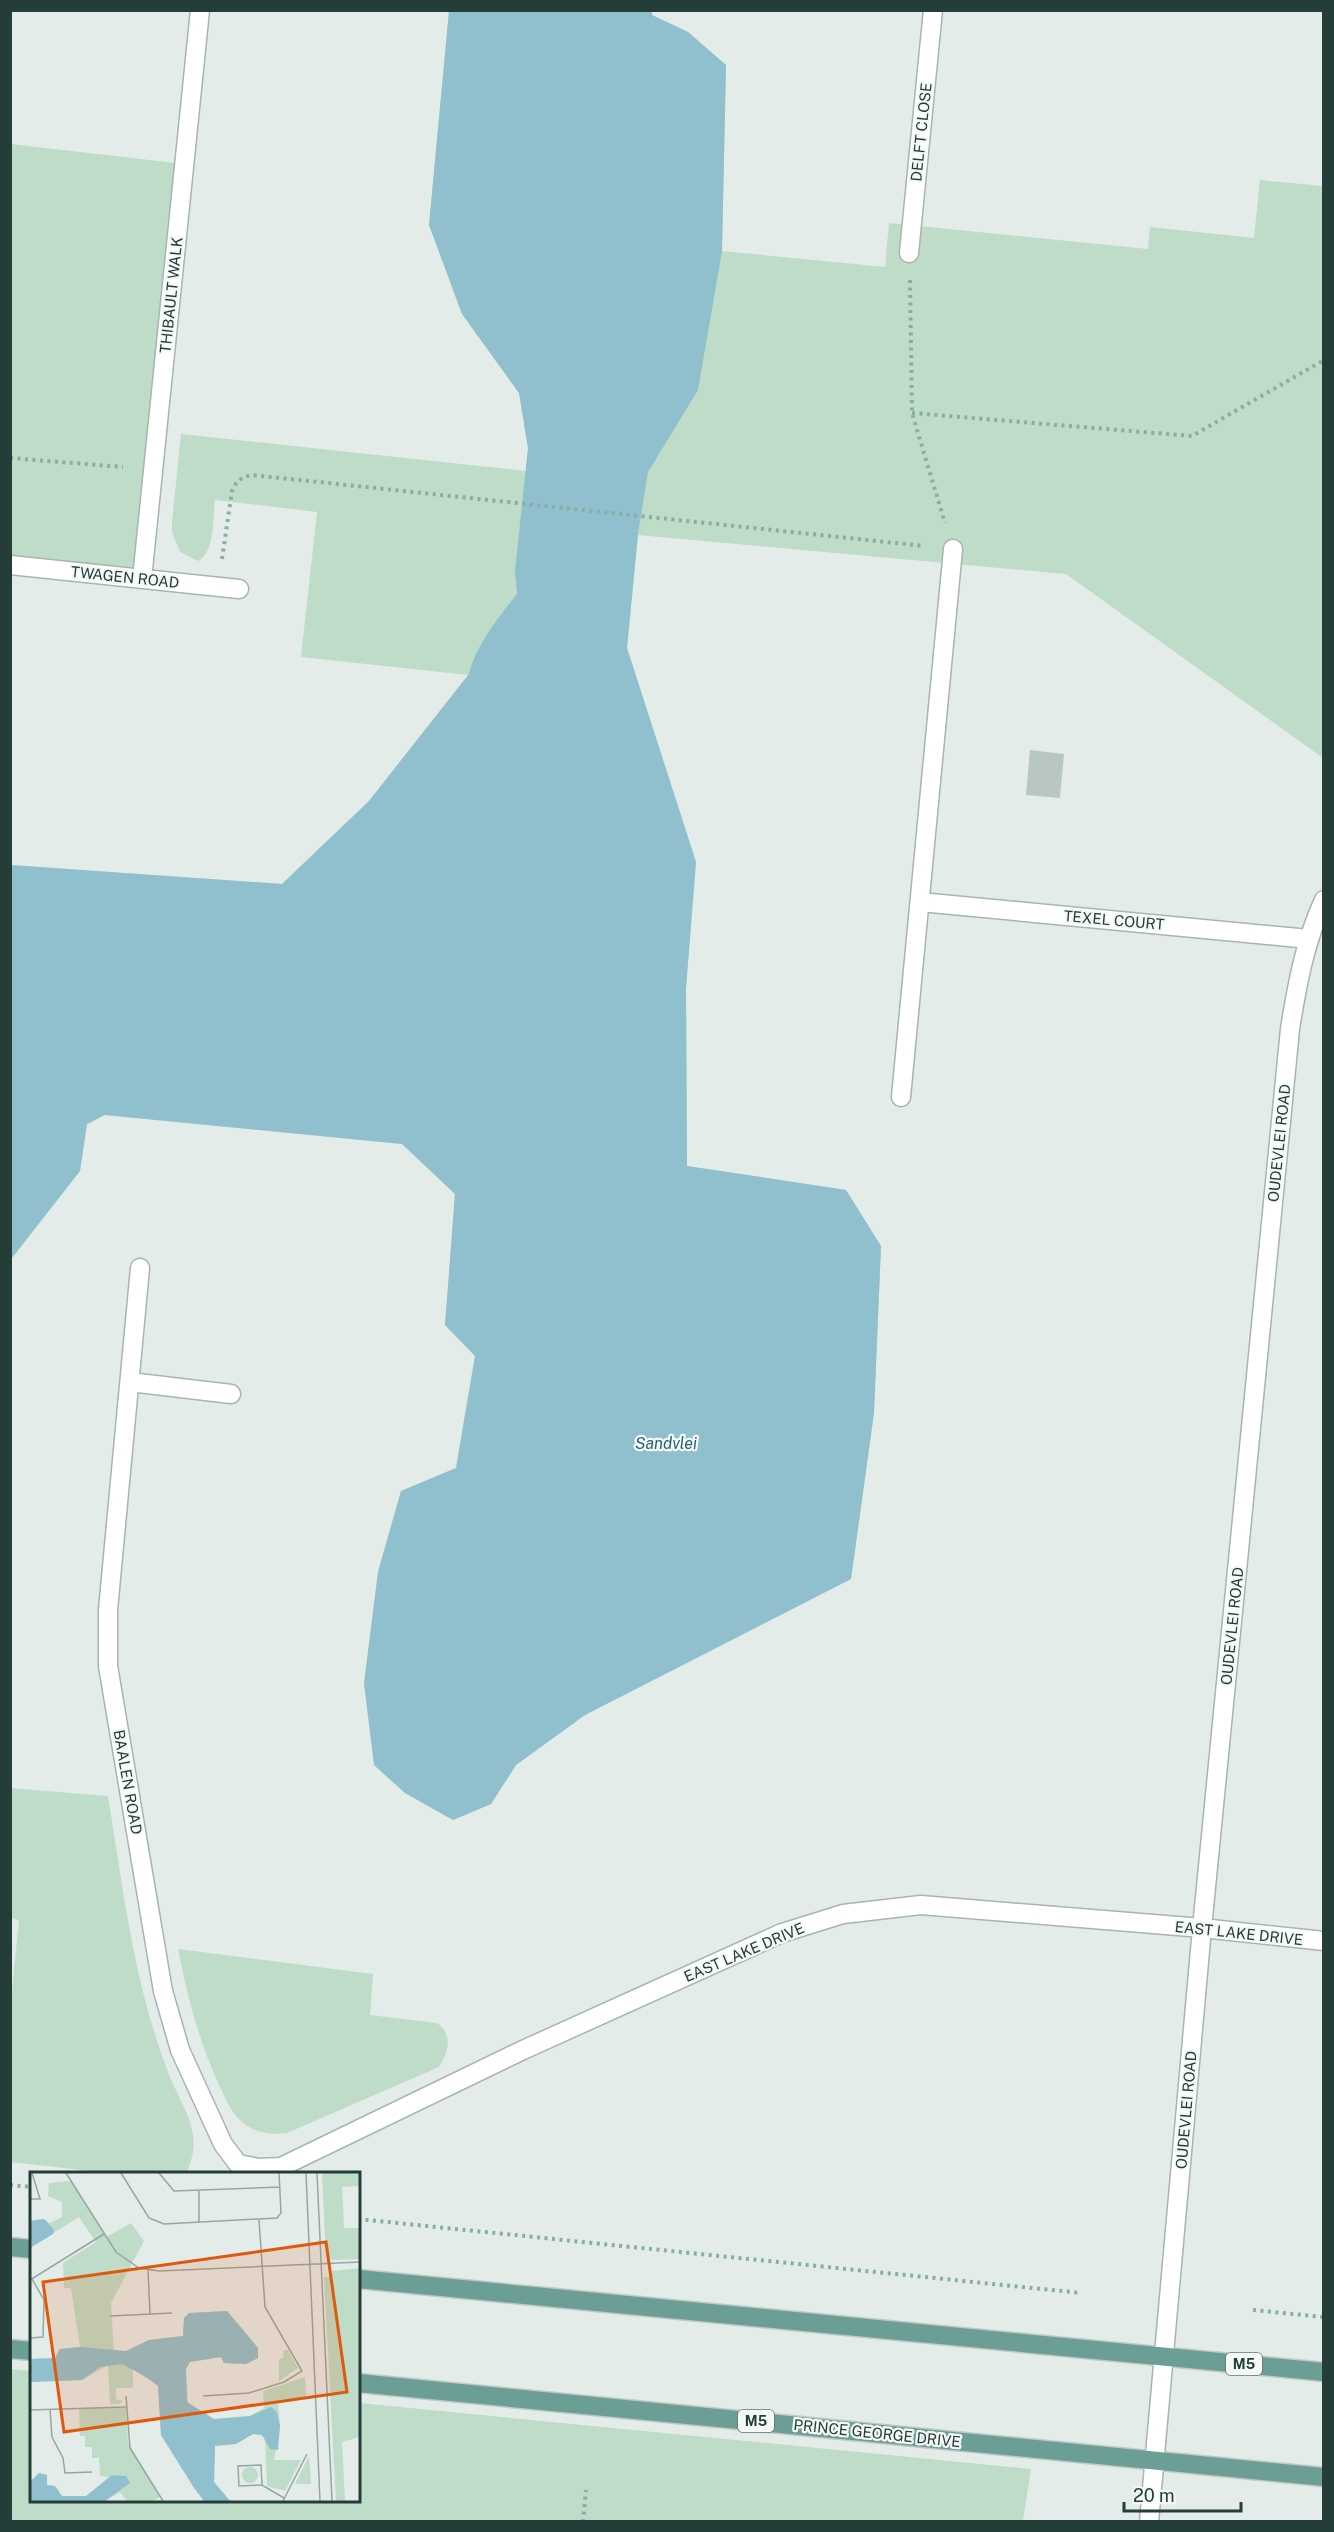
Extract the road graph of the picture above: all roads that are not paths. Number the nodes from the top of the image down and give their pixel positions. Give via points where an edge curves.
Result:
1 (200, 10) edge
2 (933, 10) edge
3 (909, 253) road end
4 (953, 549) road end
5 (10, 565) edge
6 (142, 579) junction
7 (239, 589) dead end
8 (1323, 900) edge
9 (920, 902) junction
10 (1309, 939) junction
11 (901, 1096) dead end
12 (140, 1268) dead end
13 (130, 1382) junction
14 (231, 1394) dead end
15 (1202, 1928) junction
16 (1323, 1941) edge
17 (238, 2164) joint
18 (10, 2247) edge
19 (30, 2249) edge
20 (360, 2279) edge
21 (10, 2349) edge
22 (30, 2351) edge
23 (1164, 2357) junction
24 (1323, 2372) edge
25 (360, 2383) edge
26 (1153, 2460) junction
27 (1323, 2477) edge
28 (1149, 2522) edge

1 - 6 street, THIBAULT WALK
2 - 3 street, DELFT CLOSE
4 - 9 street
5 - 6 street, TWAGEN ROAD
6 - 7 street, TWAGEN ROAD
8 - 10 street, OUDEVLEI ROAD
9 - 10 street, TEXEL COURT
9 - 11 street
10 - 15 street, OUDEVLEI ROAD via 1290,1029
12 - 13 street, BAALEN ROAD
13 - 14 street
13 - 17 street, BAALEN ROAD via 108,1610 108,1666 163,1991 180,2050 223,2144
15 - 16 street, EAST LAKE DRIVE
15 - 17 street, EAST LAKE DRIVE via 921,1905 843,1914 772,1938 523,2050 281,2167
15 - 23 street, OUDEVLEI ROAD
18 - 19 main road
20 - 23 main road, M5
21 - 22 main road
23 - 24 main road, M5
23 - 26 street, OUDEVLEI ROAD
25 - 26 main road, PRINCE GEORGE DRIVE / M5
26 - 27 main road, PRINCE GEORGE DRIVE / M5
26 - 28 street, OUDEVLEI ROAD

